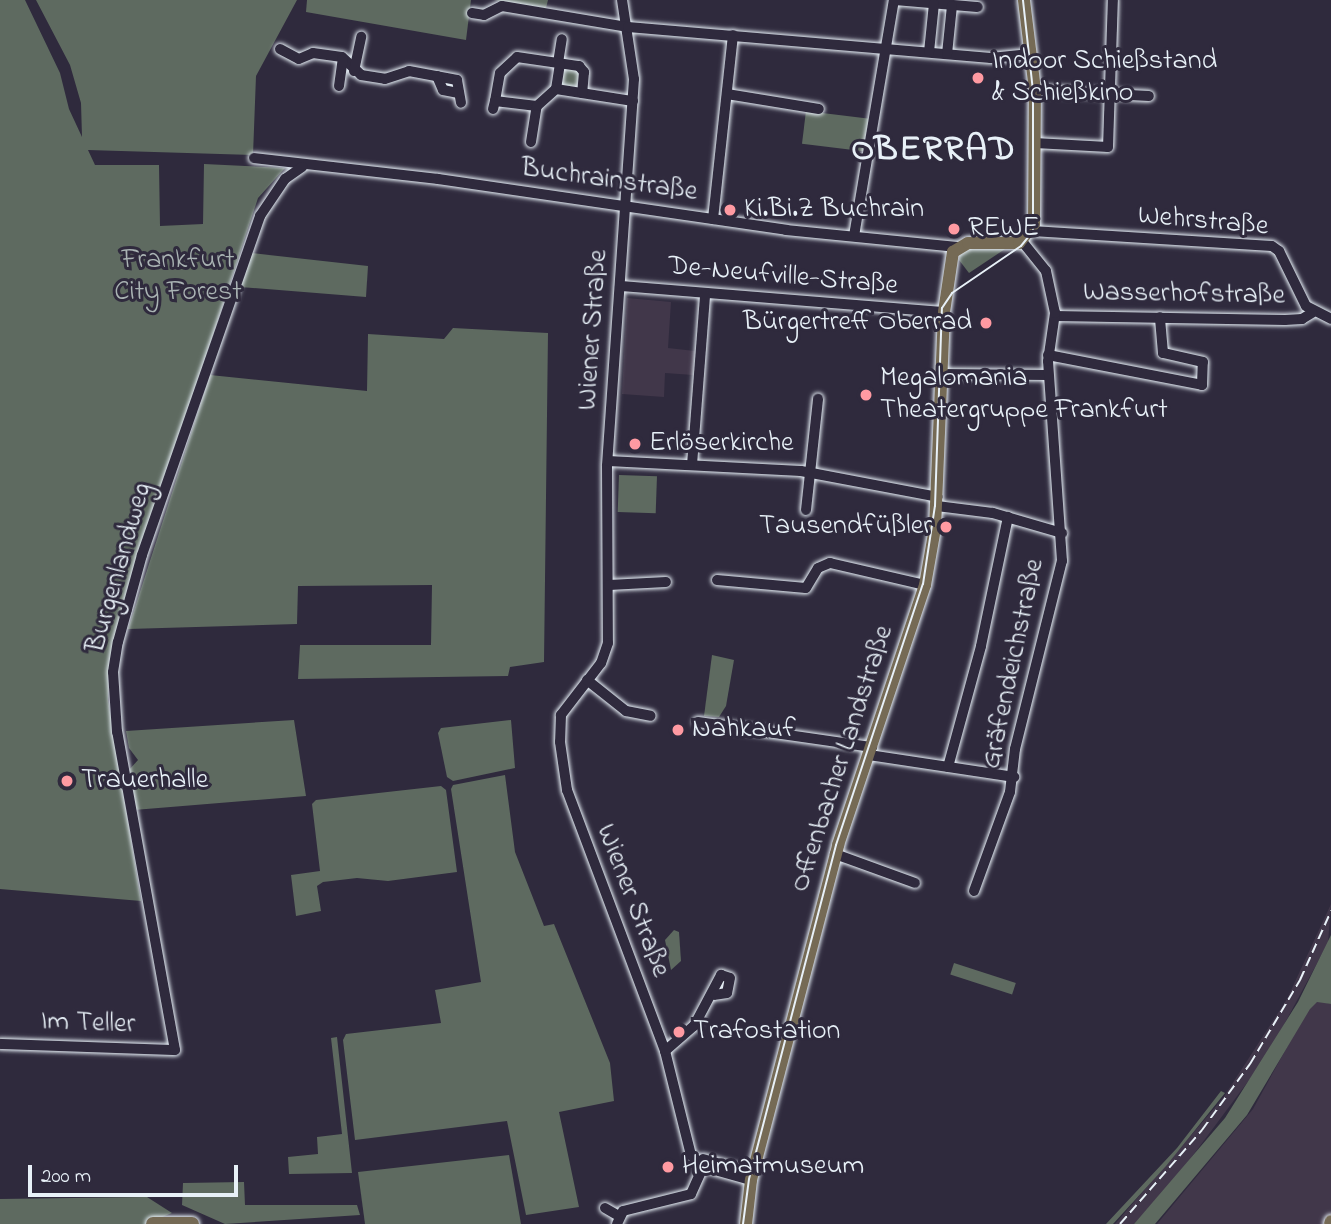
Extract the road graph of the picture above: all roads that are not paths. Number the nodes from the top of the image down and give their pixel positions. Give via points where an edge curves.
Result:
1 (622, 0) edge
2 (894, 0) edge
3 (1024, 0) edge
4 (1113, 0) edge
5 (934, 4) junction
6 (952, 6) junction
7 (978, 7) dead end
8 (471, 13) dead end
9 (628, 27) junction
10 (733, 34) junction
11 (361, 37) dead end
12 (562, 39) dead end
13 (885, 48) junction
14 (280, 49) dead end
15 (929, 52) junction
16 (947, 54) junction
17 (1030, 54) junction
18 (343, 59) junction
19 (559, 63) junction
20 (354, 71) junction
21 (339, 86) dead end
22 (556, 89) junction
23 (1035, 90) junction
24 (582, 93) junction
25 (1110, 93) junction
26 (727, 94) junction
27 (1149, 96) dead end
28 (460, 98) dead end
29 (633, 101) junction
30 (537, 106) junction
31 (819, 109) dead end
32 (531, 142) dead end
33 (1035, 143) junction
34 (254, 158) dead end
35 (302, 167) junction
36 (625, 205) junction
37 (713, 219) junction
38 (1032, 231) junction
39 (854, 236) junction
40 (1022, 242) junction
41 (957, 247) junction
42 (620, 286) junction
43 (705, 295) junction
44 (944, 308) junction
45 (1312, 313) junction
46 (1055, 316) junction
47 (1160, 317) junction
48 (1331, 319) edge
49 (1048, 355) junction
50 (941, 374) junction
51 (1048, 375) junction
52 (818, 399) dead end
53 (608, 461) junction
54 (692, 465) junction
55 (812, 474) junction
56 (937, 501) junction
57 (806, 510) dead end
58 (1008, 517) junction
59 (1062, 533) junction
60 (718, 580) dead end
61 (666, 582) dead end
62 (609, 585) junction
63 (925, 585) junction
64 (587, 681) junction
65 (652, 716) dead end
66 (698, 722) dead end
67 (870, 751) junction
68 (948, 767) junction
69 (1014, 777) junction
70 (835, 854) junction
71 (915, 883) dead end
72 (974, 891) dead end
73 (715, 995) dead end
74 (0, 1044) edge
75 (175, 1050) joint
76 (666, 1051) junction
77 (706, 1164) junction
78 (752, 1177) junction
79 (606, 1208) dead end
80 (618, 1220) edge
81 (153, 1224) edge
82 (192, 1224) edge
83 (746, 1224) edge

1 - 9 street, Wiener Straße
2 - 5 street
2 - 13 street
3 - 17 main road
4 - 25 street
5 - 6 street
5 - 15 street
6 - 7 street
6 - 16 street
8 - 9 street via 484,15 502,6
9 - 10 street
9 - 29 street, Wiener Straße
10 - 13 street
10 - 26 street
11 - 20 street
12 - 19 street
13 - 15 street
13 - 39 street
14 - 18 street via 299,59 317,53
15 - 16 street
16 - 17 street via 991,58
17 - 23 main road
18 - 20 street
18 - 21 street
19 - 22 street
19 - 24 street via 582,68
19 - 30 street via 517,57 500,73 494,105
20 - 28 street via 385,79 409,71 457,80
22 - 24 street
22 - 30 street
23 - 25 street
23 - 33 main road
24 - 29 street
25 - 27 street
25 - 33 street via 1108,147
26 - 31 street
26 - 37 street
29 - 36 street, Wiener Straße
30 - 32 street
33 - 38 main road
34 - 35 street, Buchrainstraße
35 - 36 street, Buchrainstraße via 438,179
35 - 75 street, Burgenlandweg via 285,179 260,216 142,555 113,672 117,732
36 - 37 street, Buchrainstraße
36 - 42 street, Wiener Straße
37 - 39 street, Buchrainstraße
38 - 40 main road
38 - 45 street, Wehrstraße via 1272,246
39 - 41 street, Buchrainstraße
40 - 41 main road
40 - 46 street, Wasserhofstraße via 1046,271
41 - 44 main road, Offenbacher Landstraße
42 - 43 street, De-Neufville-Straße
42 - 53 street, Wiener Straße
43 - 44 street, De-Neufville-Straße
43 - 54 street
44 - 50 main road, Offenbacher Landstraße
45 - 47 street, Wasserhofstraße via 1302,319
45 - 48 street
46 - 47 street, Wasserhofstraße
46 - 49 street, Gräfendeichstraße
47 - 49 street via 1163,353 1203,362 1202,385
49 - 51 street, Gräfendeichstraße
50 - 51 street
50 - 56 main road, Offenbacher Landstraße
51 - 59 street, Gräfendeichstraße
52 - 55 street
53 - 54 street
53 - 62 street, Wiener Straße
54 - 55 street
55 - 56 street
55 - 57 street
56 - 58 street
56 - 63 main road, Offenbacher Landstraße
58 - 59 street
58 - 68 street via 981,646
59 - 69 street, Gräfendeichstraße via 1060,574 1015,749
60 - 63 street via 806,588 818,568 830,563
61 - 62 street
62 - 64 street, Wiener Straße via 608,643
63 - 67 main road, Offenbacher Landstraße
64 - 65 street via 626,712
64 - 76 street, Wiener Straße via 561,715 567,790
66 - 67 street
67 - 68 street
67 - 70 main road, Offenbacher Landstraße
68 - 69 street
69 - 72 street, Gräfendeichstraße
70 - 71 street
70 - 78 main road, Offenbacher Landstraße
73 - 76 street via 689,1032
74 - 75 street, Im Teller
76 - 77 street, Wiener Straße via 687,1142
77 - 78 street, Wiener Straße
77 - 80 street via 696,1187 685,1197 623,1211
78 - 83 main road, Offenbacher Landstraße
79 - 80 street
81 - 82 highway

